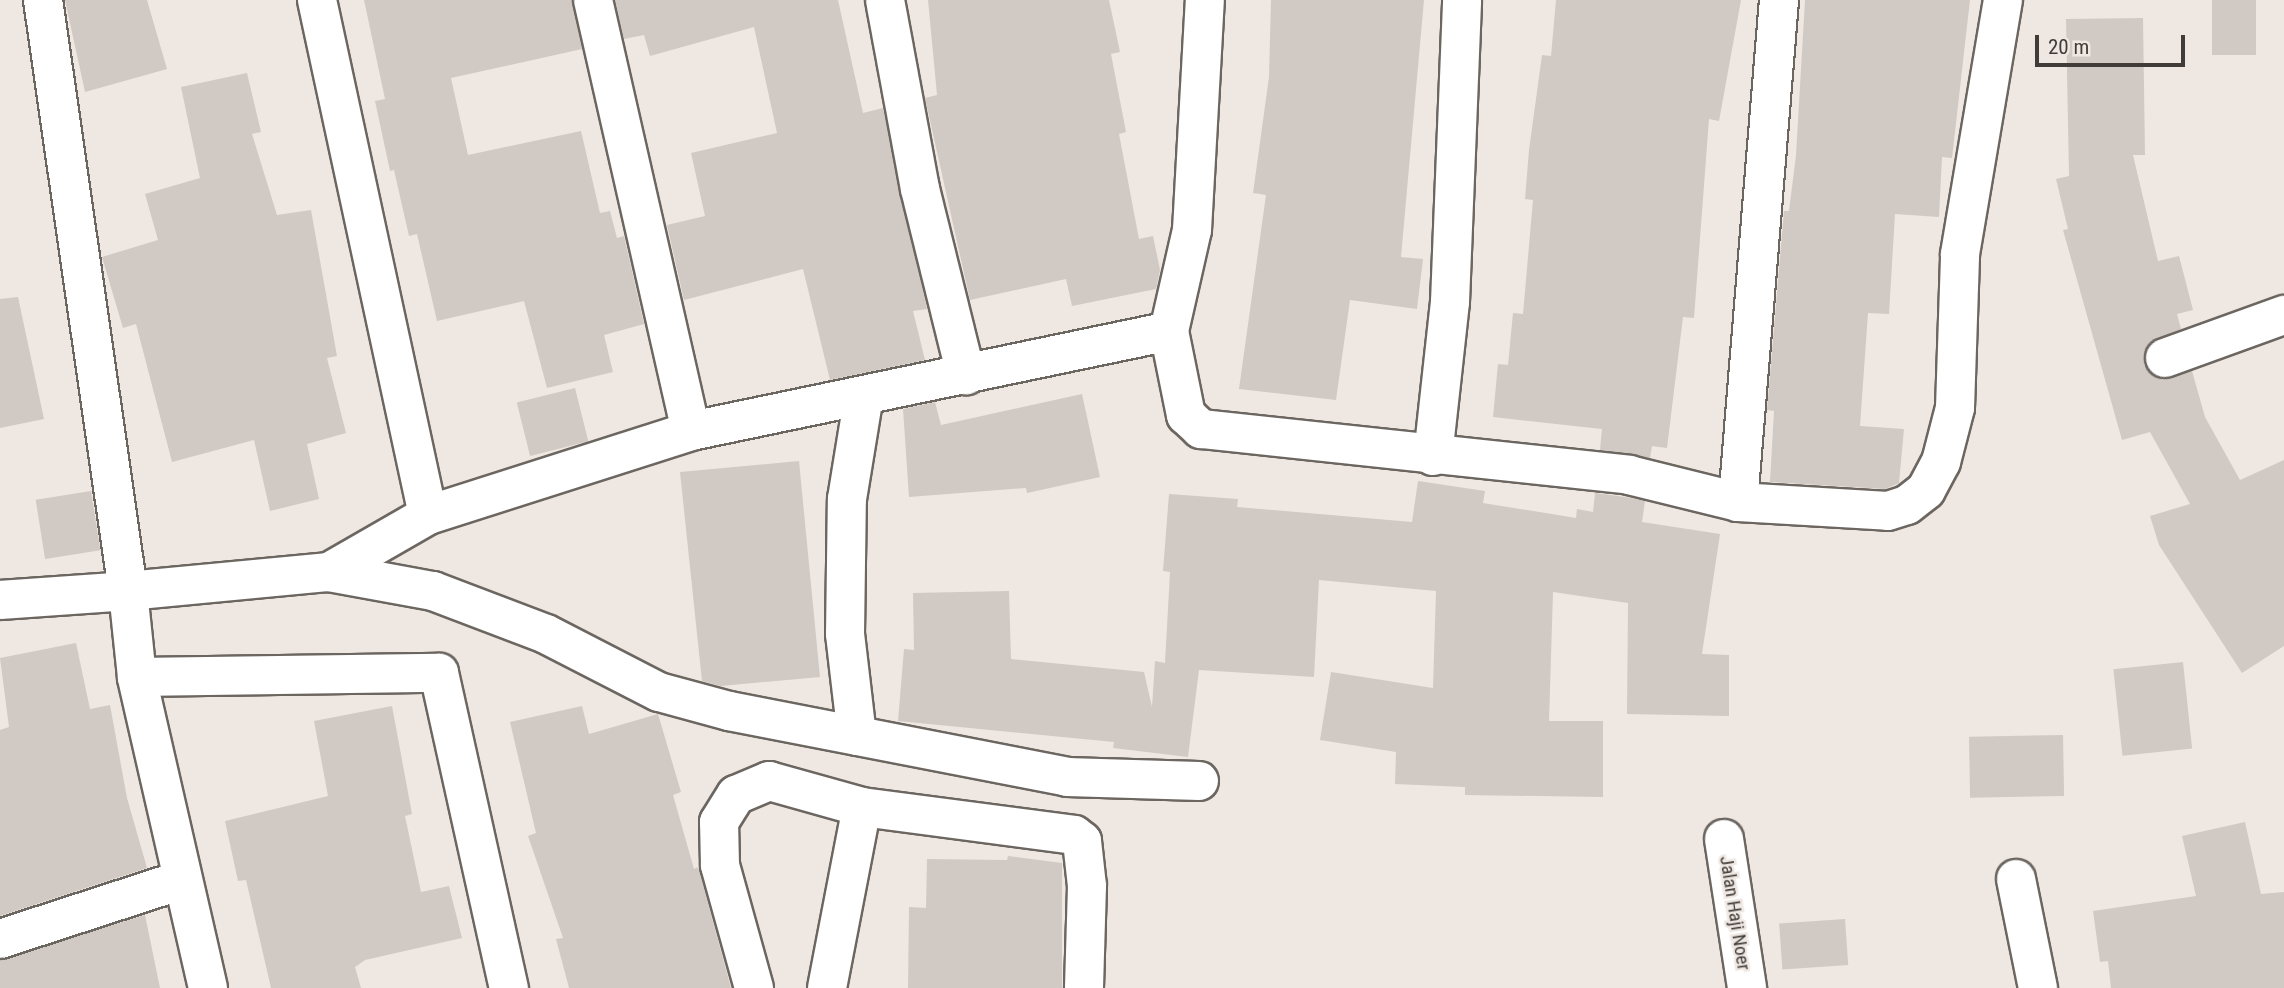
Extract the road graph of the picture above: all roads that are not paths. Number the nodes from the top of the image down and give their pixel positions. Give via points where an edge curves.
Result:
1 (43, 0) edge
2 (317, 0) edge
3 (593, 0) edge
4 (885, 0) edge
5 (1205, 0) edge
6 (1462, 0) edge
7 (1779, 0) edge
8 (2003, 0) edge
9 (2284, 315) edge
10 (1169, 331) junction
11 (2165, 358) dead end
12 (966, 375) junction
13 (864, 395) junction
14 (691, 431) junction
15 (1433, 456) junction
16 (1738, 502) junction
17 (429, 515) junction
18 (329, 572) junction
19 (128, 591) junction
20 (0, 600) edge
21 (137, 677) junction
22 (857, 736) junction
23 (1199, 781) dead end
24 (862, 807) junction
25 (1724, 839) dead end
26 (2016, 879) dead end
27 (182, 880) junction
28 (0, 939) edge
29 (208, 988) edge
30 (509, 988) edge
31 (754, 988) edge
32 (827, 988) edge
33 (1084, 988) edge
34 (1747, 988) edge
35 (2038, 988) edge

1 - 19 street
2 - 17 street
3 - 14 street
4 - 12 street via 920,189
5 - 10 street via 1192,230
6 - 15 street via 1450,302
7 - 16 street
8 - 16 street via 1960,254 1955,408 1941,462 1926,491 1907,505 1888,511
9 - 11 street
10 - 12 street
10 - 15 street via 1186,415 1201,429
12 - 13 street
13 - 14 street
13 - 22 street via 847,512 845,634
14 - 17 street
15 - 16 street via 1629,475
17 - 18 street
18 - 19 street
18 - 22 street via 433,591 546,634 659,691 729,711
19 - 20 street
19 - 21 street
21 - 27 street
21 - 30 street via 439,673
22 - 23 street via 1067,777
24 - 31 street via 769,781 736,795 719,822 720,865
24 - 32 street
24 - 33 street via 1074,835 1082,841 1087,886
25 - 34 street, Jalan Haji Noer
26 - 35 street
27 - 28 street
27 - 29 street

